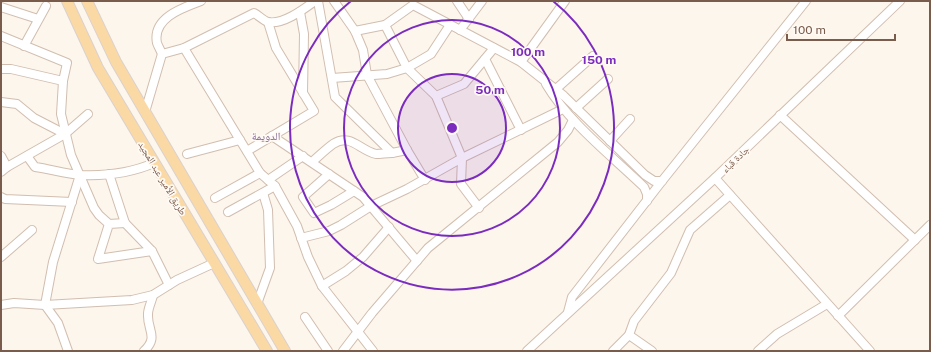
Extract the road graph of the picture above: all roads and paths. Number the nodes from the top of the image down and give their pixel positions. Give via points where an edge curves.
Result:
1 (67, 1) edge
2 (87, 1) edge
3 (201, 1) edge
4 (315, 1) edge
5 (318, 1) edge
6 (334, 1) edge
7 (457, 1) edge
8 (482, 1) edge
9 (565, 1) edge
10 (806, 1) edge
11 (900, 1) edge
12 (186, 4) edge
13 (46, 6) dead end
14 (1, 7) edge
15 (300, 12) junction
16 (38, 19) junction
17 (468, 19) junction
18 (268, 22) junction
19 (385, 25) junction
20 (450, 25) junction
21 (460, 30) junction
22 (355, 31) junction
23 (1, 36) edge
24 (24, 46) junction
25 (184, 48) junction
26 (494, 48) junction
27 (162, 54) junction
28 (593, 56) dead end
29 (485, 59) junction
30 (521, 62) junction
31 (407, 68) junction
32 (1, 69) edge
33 (367, 75) junction
34 (332, 78) junction
35 (542, 79) junction
36 (608, 79) dead end
37 (63, 81) junction
38 (556, 89) junction
39 (303, 93) junction
40 (436, 96) junction
41 (1, 102) edge
42 (576, 108) junction
43 (563, 109) junction
44 (145, 112) junction
45 (88, 114) dead end
46 (780, 115) junction
47 (630, 119) dead end
48 (573, 120) junction
49 (520, 130) junction
50 (65, 134) junction
51 (272, 136) junction
52 (240, 140) junction
53 (610, 140) junction
54 (407, 150) junction
55 (247, 151) junction
56 (392, 153) junction
57 (187, 154) dead end
58 (1, 156) edge
59 (27, 156) junction
60 (303, 156) junction
61 (462, 158) junction
62 (312, 162) junction
63 (154, 163) junction
64 (4, 170) edge
65 (260, 172) junction
66 (109, 174) junction
67 (329, 174) junction
68 (80, 175) junction
69 (715, 178) junction
70 (268, 180) junction
71 (425, 180) junction
72 (662, 181) junction
73 (275, 186) junction
74 (354, 191) junction
75 (263, 193) junction
76 (730, 195) junction
77 (1, 197) edge
78 (215, 198) dead end
79 (647, 201) junction
80 (72, 202) junction
81 (371, 206) junction
82 (479, 208) junction
83 (228, 212) dead end
84 (125, 223) junction
85 (108, 224) junction
86 (930, 225) edge
87 (389, 227) junction
88 (32, 230) dead end
89 (301, 238) junction
90 (915, 240) junction
91 (152, 251) junction
92 (1, 257) edge
93 (417, 261) junction
94 (214, 264) junction
95 (169, 285) junction
96 (322, 286) junction
97 (153, 295) junction
98 (257, 304) junction
99 (827, 304) junction
100 (1, 305) edge
101 (45, 305) junction
102 (567, 313) junction
103 (838, 316) junction
104 (305, 317) dead end
105 (358, 332) junction
106 (629, 335) junction
107 (276, 336) junction
108 (264, 347) edge
109 (68, 351) edge
110 (144, 351) edge
111 (285, 351) edge
112 (328, 351) edge
113 (343, 351) edge
114 (373, 351) edge
115 (527, 351) edge
116 (613, 351) edge
117 (652, 351) edge
118 (758, 351) edge
119 (870, 351) edge

1 - 63 main road, طريق الأمير عبد المجيد via 98,68
2 - 44 main road, طريق الأمير عبد المجيد via 116,62
3 - 12 street
4 - 15 street
5 - 34 street
6 - 22 street
7 - 17 street
8 - 17 street
9 - 30 street
10 - 72 street, جادة قباء
11 - 46 street, جادة قباء
12 - 27 street via 158,27 157,43
13 - 16 street
14 - 16 street
15 - 18 street via 282,20
15 - 39 street via 304,34
16 - 24 street
17 - 21 street
18 - 25 street via 254,13
18 - 39 street via 276,48
19 - 20 street via 413,5
19 - 22 street
19 - 31 street
20 - 21 street
20 - 31 street via 431,54
21 - 26 street
22 - 33 street via 363,50
23 - 24 street
24 - 37 street via 67,63
25 - 27 street
25 - 52 street
26 - 29 street
26 - 30 street
27 - 44 street
28 - 38 street
29 - 40 street via 464,84
29 - 49 street
30 - 35 street
31 - 33 street via 387,74
31 - 40 street
32 - 37 street
33 - 34 street
33 - 54 street
34 - 56 street via 335,97
35 - 38 street
35 - 43 street
36 - 42 street
37 - 50 street via 61,114
38 - 42 street
39 - 51 street via 314,111
40 - 61 street
41 - 50 street via 17,104 34,118
42 - 53 street
43 - 48 street
43 - 49 street
44 - 98 main road, طريق الأمير عبد المجيد
45 - 50 street
46 - 69 street, جادة قباء
46 - 90 street
47 - 53 street
48 - 79 street via 644,187
48 - 82 street via 558,142
49 - 61 street
50 - 59 street
50 - 68 street
51 - 55 street
51 - 60 street
52 - 55 street
52 - 57 street
53 - 72 street via 645,175 654,181
54 - 56 street
54 - 71 street
55 - 65 street
56 - 62 street via 377,154 348,140 333,144
58 - 64 street
59 - 64 street
59 - 68 street via 35,167
60 - 62 street
60 - 70 street
61 - 71 street
61 - 82 street via 461,184
62 - 67 street
63 - 66 street via 140,169
63 - 94 main road, طريق الأمير عبد المجيد
65 - 70 street
65 - 78 street
66 - 68 street
66 - 84 street
67 - 74 street
67 - 74 street via 303,197 314,212
68 - 80 street
68 - 85 street via 94,208
69 - 76 street
69 - 102 street, جادة قباء
70 - 73 street
71 - 81 street
72 - 79 street, جادة قباء
73 - 75 street
73 - 89 street
74 - 81 street
75 - 83 street
75 - 98 street via 268,210 270,268
76 - 99 street
76 - 106 street via 690,230 671,273 634,321
77 - 80 street
79 - 102 street, جادة قباء via 572,297
80 - 101 street via 53,262
81 - 87 street
81 - 89 street via 329,231
82 - 93 street via 428,248
84 - 85 street
84 - 91 street
85 - 91 street via 98,259
86 - 90 street
87 - 93 street
87 - 96 street via 346,272
88 - 92 street
89 - 96 street
90 - 103 street
91 - 95 street
93 - 105 street
94 - 95 street
94 - 108 main road, طريق الأمير عبد المجيد
95 - 97 street
96 - 105 street
97 - 101 street via 132,300
97 - 110 street via 148,315 152,335 149,346
98 - 107 main road, طريق الأمير عبد المجيد
99 - 103 street
99 - 118 street via 778,334
100 - 101 street
101 - 109 street via 58,323
102 - 115 street, جادة قباء
103 - 119 street
104 - 112 street
105 - 113 street
105 - 114 street
106 - 116 street
106 - 117 street
107 - 108 main road
107 - 111 main road, طريق الأمير عبد المجيد

